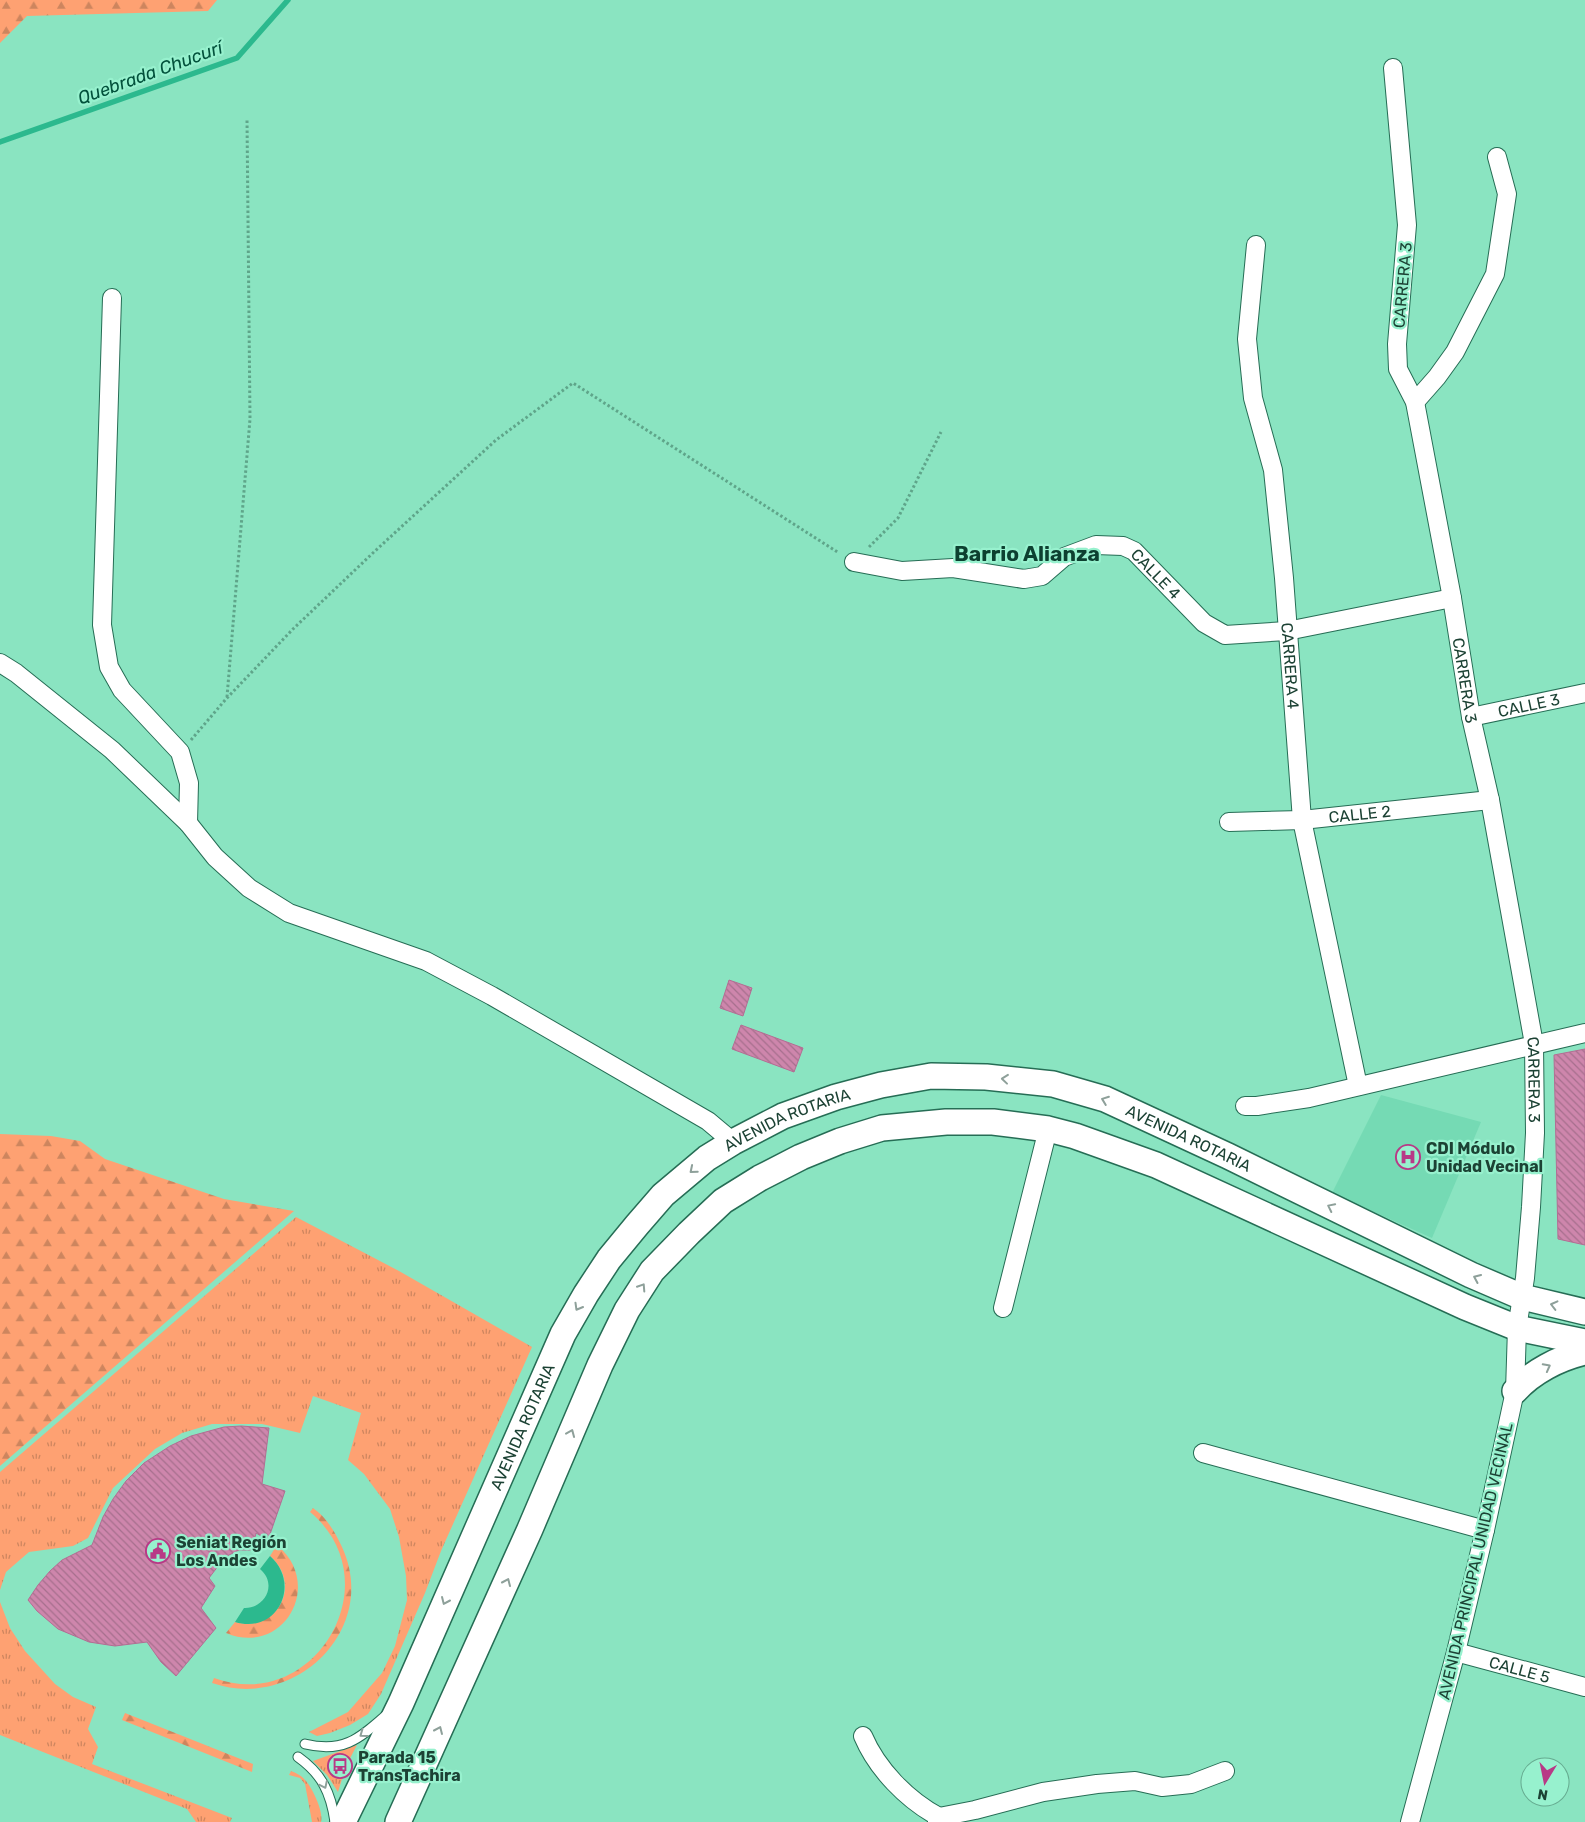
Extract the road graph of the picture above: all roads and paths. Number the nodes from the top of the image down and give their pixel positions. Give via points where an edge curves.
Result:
1 (1394, 68) dead end
2 (247, 119) dead end
3 (1497, 157) dead end
4 (1256, 245) dead end
5 (112, 298) dead end
6 (1415, 402) junction
7 (940, 432) dead end
8 (854, 562) junction
9 (1452, 598) junction
10 (1287, 631) junction
11 (0, 663) edge
12 (1585, 693) edge
13 (226, 699) junction
14 (1471, 717) junction
15 (180, 752) junction
16 (1490, 800) junction
17 (1302, 820) junction
18 (1229, 822) dead end
19 (188, 823) junction
20 (1585, 1033) edge
21 (1534, 1044) junction
22 (1358, 1086) junction
23 (1251, 1106) dead end
24 (1048, 1129) junction
25 (732, 1142) junction
26 (1522, 1297) junction
27 (1003, 1308) dead end
28 (1585, 1312) edge
29 (1517, 1328) junction
30 (1585, 1342) edge
31 (1585, 1352) edge
32 (1515, 1391) junction
33 (1204, 1453) dead end
34 (1485, 1530) junction
35 (1456, 1652) junction
36 (1585, 1687) edge
37 (400, 1703) junction
38 (863, 1736) dead end
39 (305, 1744) dead end
40 (298, 1757) dead end
41 (1225, 1771) dead end
42 (938, 1819) edge
43 (335, 1822) edge
44 (343, 1822) edge
45 (398, 1822) edge
46 (1410, 1822) edge

1 - 6 street, CARRERA 3 via 1407,225 1397,344 1398,369
2 - 13 path via 250,419
3 - 6 street via 1507,194 1495,274 1455,352
4 - 10 street, CARRERA 4 via 1247,339 1253,398 1273,470
5 - 15 street via 102,625 109,667 122,690
6 - 9 street, CARRERA 3
7 - 8 path via 898,518
8 - 10 street, CALLE 4 via 902,571 953,568 1024,579 1042,576 1064,557 1096,545 1123,546 1134,551 1204,623 1225,635
8 - 13 path via 573,382 496,440 293,629
9 - 10 street, CALLE 4
9 - 14 street, CARRERA 3
10 - 17 street, CARRERA 4
11 - 19 street via 112,750
12 - 14 street, CALLE 3
13 - 15 path
14 - 16 street, CARRERA 3
15 - 19 street via 189,783
16 - 17 street, CALLE 2
16 - 21 street, CARRERA 3
17 - 18 street, CALLE 2
17 - 22 street, CARRERA 4
19 - 25 street via 215,857 249,888 289,913 426,961 708,1121
20 - 21 street
21 - 22 street
21 - 26 street, CARRERA 3 via 1534,1152
22 - 23 street via 1293,1102
24 - 27 street
24 - 29 main road via 1156,1165
45 -> 24 main road via 530,1529 600,1364 627,1310 652,1271 723,1201 760,1178 840,1141 882,1128 946,1122 993,1122
26 -> 25 main road, AVENIDA ROTARIA via 1105,1099 1053,1084 986,1077 930,1076 889,1083 783,1116
25 -> 37 main road, AVENIDA ROTARIA via 663,1194 609,1259 586,1294 563,1334
28 -> 26 main road, AVENIDA ROTARIA
26 - 29 street, AVENIDA PRINCIPAL UNIDAD VECINAL
29 - 30 main road
29 - 32 street, AVENIDA PRINCIPAL UNIDAD VECINAL
32 -> 31 main road via 1535,1374
32 - 34 street, AVENIDA PRINCIPAL UNIDAD VECINAL
33 - 34 street
34 - 35 street, AVENIDA PRINCIPAL UNIDAD VECINAL
35 - 36 street, CALLE 5
35 - 46 street, AVENIDA PRINCIPAL UNIDAD VECINAL
37 -> 39 lane via 359,1738 322,1748
37 - 44 main road, AVENIDA ROTARIA
38 - 42 street via 886,1774 921,1808
40 -> 43 lane via 313,1768 322,1781 334,1807
41 - 42 street via 1191,1784 1162,1787 1135,1781 1043,1792

